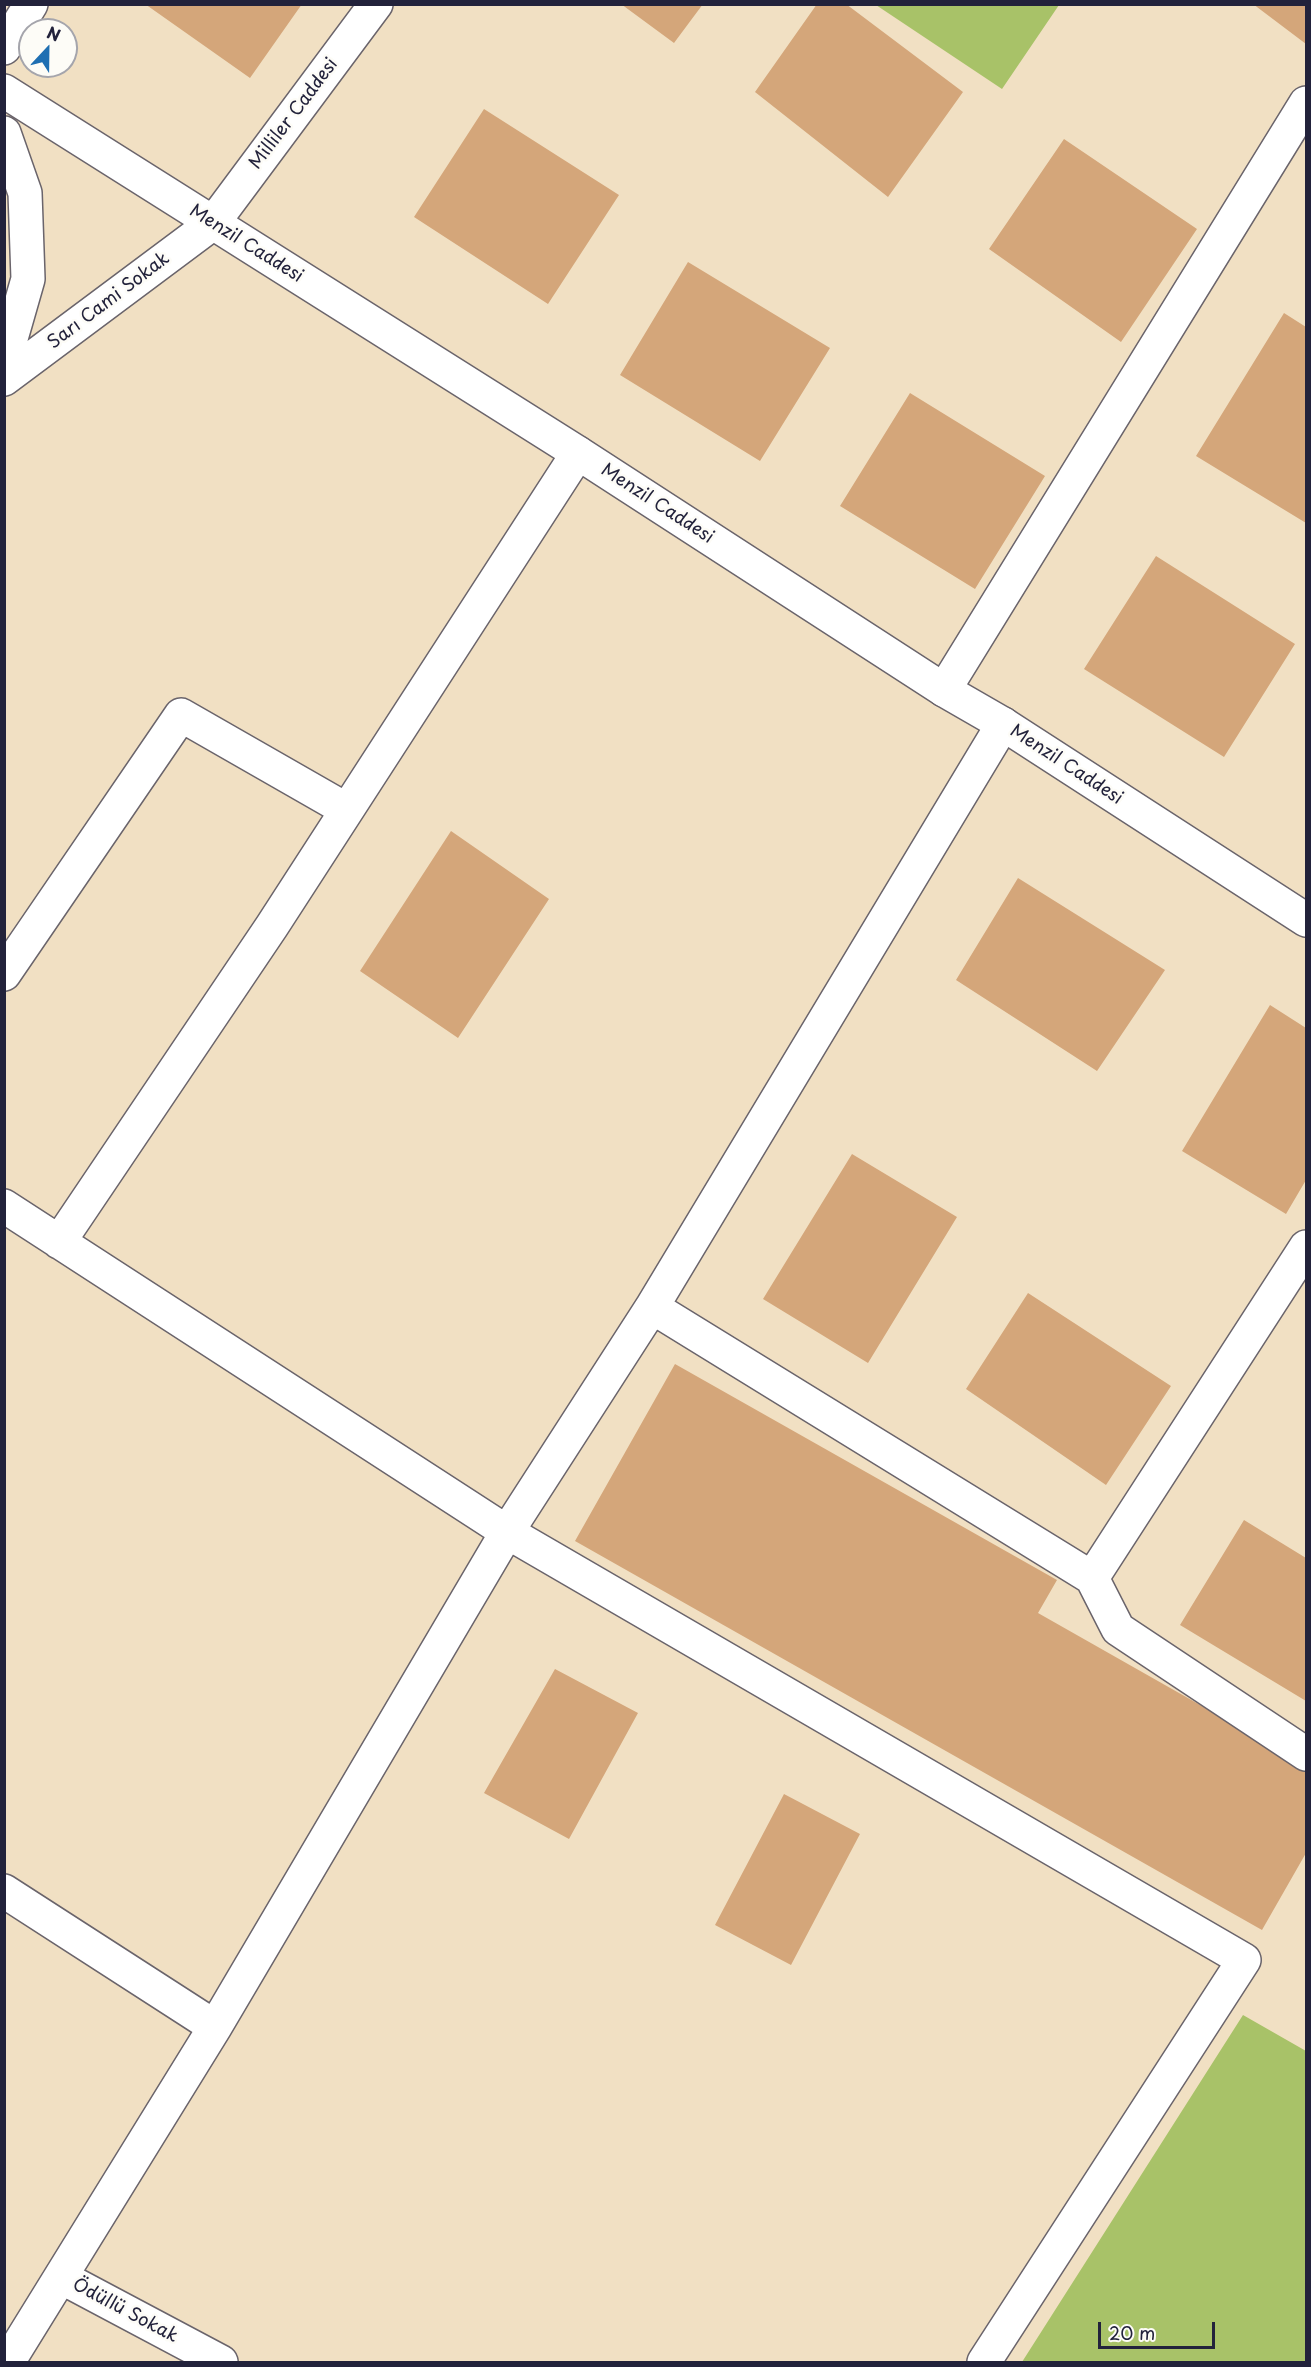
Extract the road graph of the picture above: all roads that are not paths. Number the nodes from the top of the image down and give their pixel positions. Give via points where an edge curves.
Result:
1 (32, 4) edge
2 (376, 4) edge
3 (4, 48) edge
4 (4, 91) edge
5 (1306, 103) edge
6 (4, 133) edge
7 (213, 223) junction
8 (4, 363) edge
9 (4, 379) edge
10 (578, 453) junction
11 (944, 690) junction
12 (1003, 724) junction
13 (346, 810) junction
14 (1306, 920) edge
15 (4, 974) edge
16 (4, 1206) edge
17 (59, 1242) junction
18 (1306, 1247) edge
19 (652, 1307) junction
20 (507, 1532) junction
21 (1092, 1578) junction
22 (1306, 1754) edge
23 (4, 1891) edge
24 (215, 2027) junction
25 (61, 2277) junction
26 (8, 2362) edge
27 (221, 2362) edge
28 (984, 2362) edge

1 - 3 street
2 - 7 street, Milliler Caddesi
4 - 7 street, Menzil Caddesi
5 - 11 street
6 - 8 street via 25,193 28,279
7 - 9 street, Sarı Cami Sokak
7 - 10 street, Menzil Caddesi
10 - 11 street, Menzil Caddesi
10 - 13 street
11 - 12 street, Menzil Caddesi
12 - 14 street, Menzil Caddesi
12 - 19 street
13 - 15 street via 181,715
13 - 17 street
16 - 17 street
17 - 20 street
18 - 21 street
19 - 20 street
19 - 21 street
20 - 24 street
20 - 28 street via 1244,1960
21 - 22 street via 1118,1629
23 - 24 street
24 - 25 street
25 - 26 street
25 - 27 street, Ödüllü Sokak

